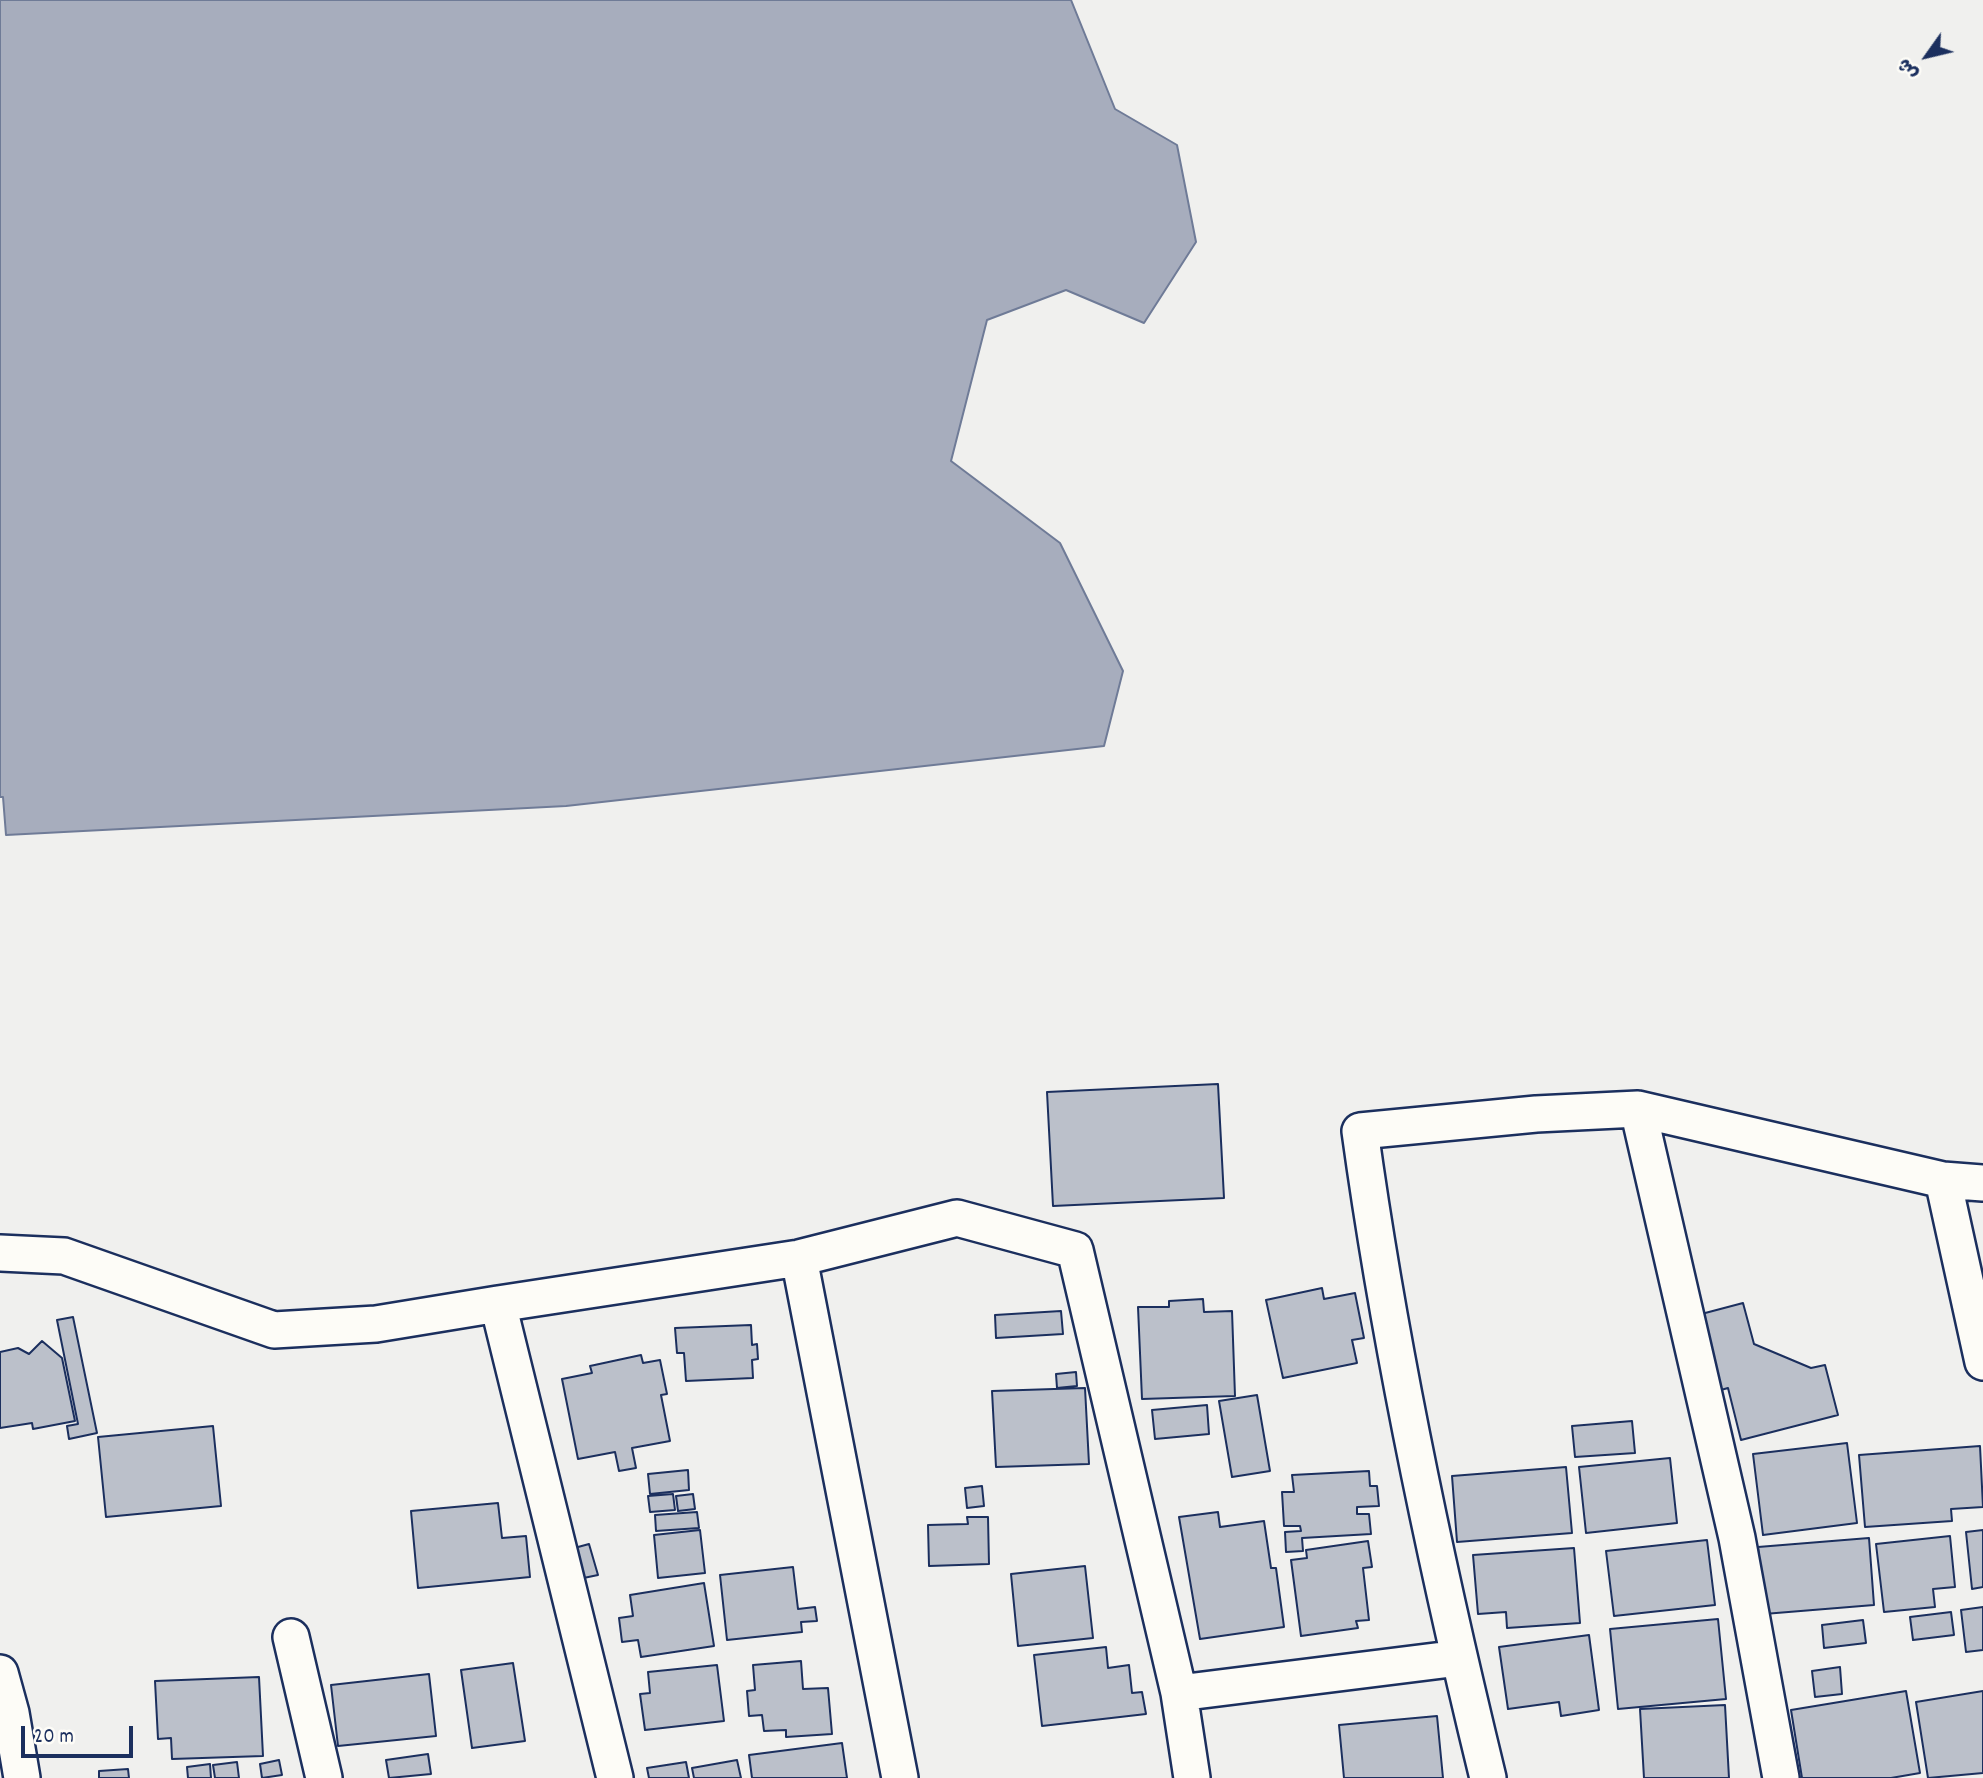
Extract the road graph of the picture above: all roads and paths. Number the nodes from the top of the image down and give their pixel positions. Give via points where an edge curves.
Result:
1 (1638, 1109) junction
2 (1943, 1180) junction
3 (1983, 1183) edge
4 (0, 1254) edge
5 (799, 1258) junction
6 (498, 1304) junction
7 (1983, 1362) edge
8 (291, 1637) dead end
9 (1459, 1658) junction
10 (0, 1673) edge
11 (1179, 1693) junction
12 (22, 1778) edge
13 (324, 1778) edge
14 (615, 1778) edge
15 (900, 1778) edge
16 (1192, 1778) edge
17 (1488, 1778) edge
18 (1781, 1778) edge

1 - 2 street
1 - 9 street via 1360,1131 1432,1542
1 - 18 street via 1737,1538
2 - 3 street
2 - 7 street
4 - 6 street via 64,1256 274,1330 376,1324
5 - 6 street
5 - 11 street via 957,1218 1075,1250
5 - 15 street
6 - 14 street
8 - 13 street
9 - 11 street
9 - 17 street
10 - 12 street
11 - 16 street

